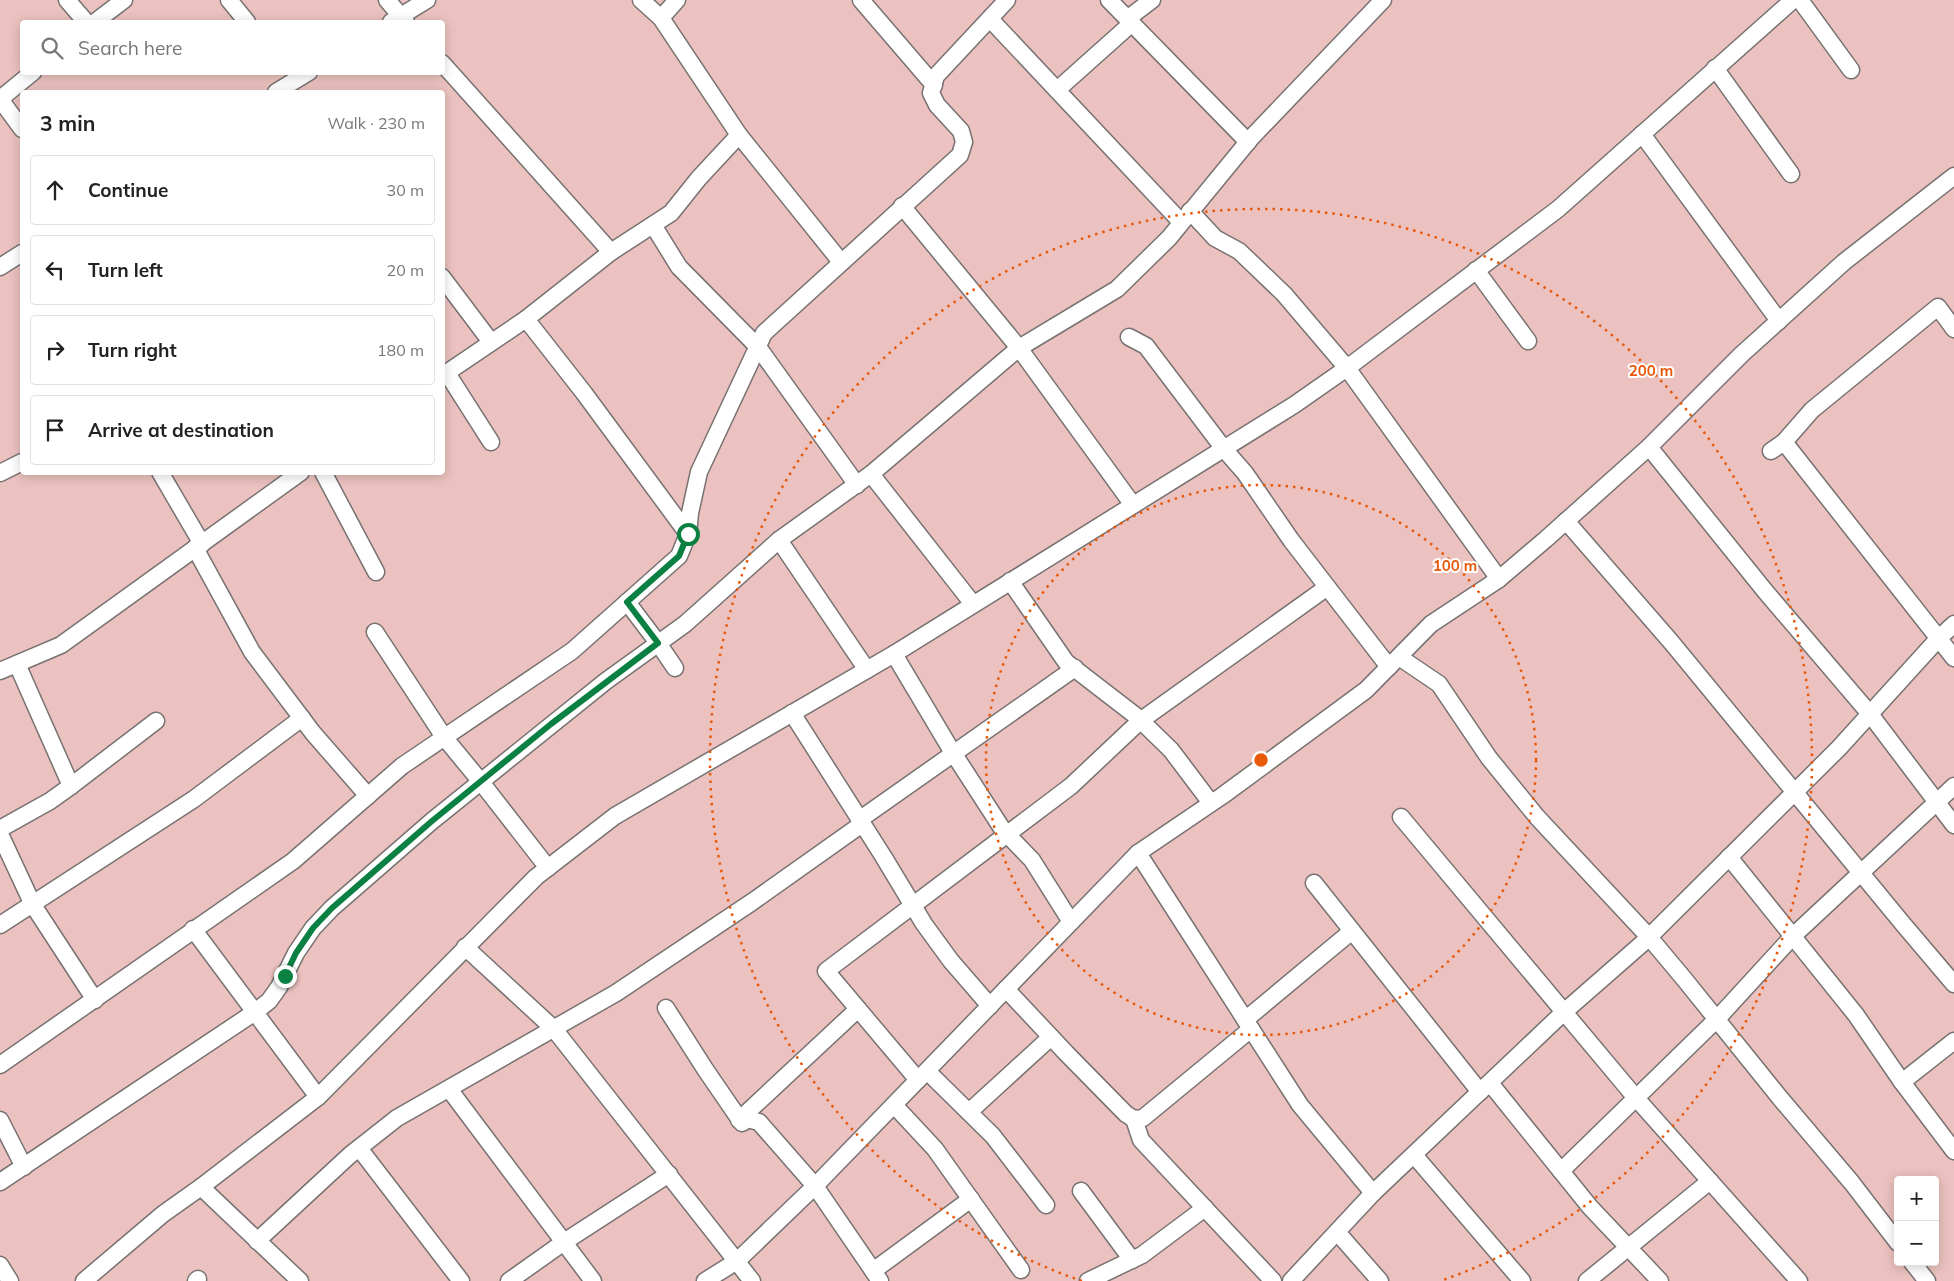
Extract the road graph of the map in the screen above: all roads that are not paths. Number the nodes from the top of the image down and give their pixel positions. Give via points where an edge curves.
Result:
1 (67, 0) edge
2 (124, 0) edge
3 (229, 0) edge
4 (386, 0) edge
5 (427, 0) edge
6 (641, 0) edge
7 (677, 0) edge
8 (861, 0) edge
9 (1007, 0) edge
10 (1109, 0) edge
11 (1152, 0) edge
12 (1383, 0) edge
13 (1793, 0) edge
14 (1800, 0) edge
15 (661, 18) junction
16 (990, 19) junction
17 (84, 20) edge
18 (98, 20) edge
19 (245, 20) edge
20 (398, 20) edge
21 (400, 20) edge
22 (1130, 21) junction
23 (445, 66) edge
24 (1715, 68) junction
25 (1851, 70) dead end
26 (28, 75) edge
27 (299, 80) edge
28 (934, 85) junction
29 (280, 90) edge
30 (1057, 90) junction
31 (0, 99) edge
32 (20, 126) edge
33 (1642, 134) junction
34 (739, 135) junction
35 (1248, 142) junction
36 (1791, 174) dead end
37 (1954, 176) edge
38 (902, 206) junction
39 (1185, 216) junction
40 (653, 225) junction
41 (611, 252) junction
42 (20, 254) edge
43 (840, 262) junction
44 (0, 267) edge
45 (1476, 270) junction
46 (445, 281) edge
47 (526, 319) junction
48 (1779, 321) junction
49 (1954, 329) edge
50 (1129, 337) dead end
51 (1528, 341) dead end
52 (491, 342) junction
53 (758, 347) junction
54 (1019, 348) junction
55 (1348, 368) junction
56 (445, 375) edge
57 (491, 442) dead end
58 (1649, 447) junction
59 (1224, 449) junction
60 (20, 463) edge
61 (0, 473) edge
62 (872, 474) junction
63 (162, 475) edge
64 (297, 475) edge
65 (325, 475) edge
66 (857, 485) junction
67 (1133, 505) junction
68 (1566, 521) junction
69 (688, 534) junction
70 (779, 540) junction
71 (199, 546) junction
72 (376, 572) dead end
73 (1499, 579) junction
74 (1010, 581) junction
75 (1326, 588) junction
76 (627, 602) junction
77 (973, 604) junction
78 (1954, 624) edge
79 (375, 632) dead end
80 (1938, 639) junction
81 (658, 643) junction
82 (894, 654) junction
83 (1954, 658) edge
84 (1394, 662) junction
85 (18, 664) junction
86 (675, 668) dead end
87 (1075, 668) junction
88 (867, 670) junction
89 (0, 671) edge
90 (792, 713) junction
91 (1870, 714) junction
92 (302, 718) junction
93 (156, 720) dead end
94 (1140, 720) junction
95 (444, 737) junction
96 (954, 754) junction
97 (481, 782) junction
98 (71, 786) junction
99 (1954, 786) edge
100 (1794, 792) junction
101 (368, 796) junction
102 (1936, 802) junction
103 (1211, 803) junction
104 (1401, 817) dead end
105 (860, 822) junction
106 (1954, 825) edge
107 (0, 829) edge
108 (0, 834) edge
109 (1008, 836) junction
110 (1138, 853) junction
111 (1729, 857) junction
112 (548, 868) junction
113 (1860, 873) junction
114 (1314, 883) dead end
115 (33, 905) junction
116 (914, 906) junction
117 (1071, 922) junction
118 (0, 925) edge
119 (194, 929) junction
120 (1352, 931) junction
121 (1793, 936) junction
122 (1649, 937) junction
123 (465, 947) junction
124 (1954, 984) edge
125 (1006, 989) junction
126 (95, 1000) junction
127 (990, 1006) junction
128 (666, 1008) dead end
129 (858, 1009) junction
130 (255, 1012) junction
131 (1564, 1012) junction
132 (1716, 1019) junction
133 (1248, 1024) junction
134 (554, 1029) junction
135 (1051, 1037) junction
136 (1954, 1041) edge
137 (0, 1064) edge
138 (923, 1076) junction
139 (1902, 1082) junction
140 (1485, 1087) junction
141 (450, 1089) junction
142 (318, 1097) junction
143 (1636, 1098) junction
144 (894, 1105) junction
145 (969, 1112) junction
146 (1134, 1118) junction
147 (0, 1120) edge
148 (739, 1120) junction
149 (359, 1148) junction
150 (1954, 1151) edge
151 (1414, 1154) junction
152 (24, 1167) junction
153 (1561, 1171) junction
154 (669, 1174) junction
155 (1710, 1181) junction
156 (0, 1182) edge
157 (815, 1186) junction
158 (201, 1187) junction
159 (1082, 1191) dead end
160 (1373, 1193) junction
161 (971, 1199) junction
162 (1046, 1204) dead end
163 (1205, 1208) junction
164 (1337, 1232) junction
165 (1894, 1238) edge
166 (257, 1240) junction
167 (564, 1242) junction
168 (1627, 1247) junction
169 (1132, 1260) junction
170 (737, 1261) junction
171 (0, 1265) edge
172 (1915, 1266) edge
173 (1021, 1270) dead end
174 (876, 1276) edge
175 (10, 1281) edge
176 (84, 1281) edge
177 (300, 1281) edge
178 (461, 1281) edge
179 (509, 1281) edge
180 (593, 1281) edge
181 (705, 1281) edge
182 (752, 1281) edge
183 (1088, 1281) edge
184 (1273, 1281) edge
185 (1291, 1281) edge
186 (1380, 1281) edge
187 (1522, 1281) edge
188 (1587, 1281) edge
189 (1660, 1281) edge
190 (1799, 1281) edge
191 (1926, 1281) edge

1 - 17 street
2 - 18 street
3 - 19 street
4 - 20 street
5 - 21 street
6 - 15 street
7 - 15 street
8 - 28 street
9 - 16 street
10 - 22 street
11 - 22 street
12 - 35 street
13 - 24 street
14 - 25 street
15 - 34 street
16 - 28 street via 936,76
16 - 30 street
22 - 30 street
22 - 35 street
23 - 41 street
24 - 33 street
24 - 36 street
26 - 31 street
27 - 29 street
28 - 38 street via 931,92 961,131 964,142 960,155
30 - 39 street
31 - 32 street
33 - 45 street via 1558,209
33 - 48 street
34 - 40 street via 671,213
34 - 43 street
35 - 39 street
37 - 48 street via 1844,262
38 - 43 street
38 - 54 street
39 - 54 street via 1169,238 1117,289
39 - 55 street via 1239,251 1284,294
40 - 41 street
40 - 53 street via 679,267
41 - 47 street
42 - 44 street
43 - 53 street via 764,332
45 - 51 street
45 - 55 street
46 - 52 street
47 - 52 street
47 - 69 street
48 - 58 street
49 - 80 street via 1938,307 1812,410 1777,447
50 - 59 street via 1146,346
52 - 56 street
53 - 66 street
53 - 69 street via 699,472
54 - 62 street
54 - 67 street
55 - 59 street
55 - 73 street
56 - 57 street
58 - 68 street
58 - 91 street
59 - 67 street
59 - 75 street via 1245,473
60 - 61 street
62 - 66 street
62 - 77 street
63 - 71 street
64 - 71 street
65 - 72 street
66 - 70 street
67 - 74 street
68 - 73 street
68 - 100 street via 1672,643
69 - 76 street via 679,556
70 - 81 street via 685,624
70 - 88 street
71 - 85 street via 61,645
71 - 92 street via 252,652
73 - 84 street via 1431,624
74 - 77 street
74 - 87 street via 1066,662
75 - 84 street
75 - 94 street
76 - 81 street
76 - 95 street via 572,651
77 - 82 street
78 - 80 street
79 - 95 street
80 - 83 street
80 - 91 street
81 - 86 street
81 - 97 street
82 - 88 street
82 - 96 street
84 - 103 street via 1366,690
84 - 122 street via 1439,684 1489,758 1537,817
85 - 89 street
85 - 98 street
87 - 94 street
87 - 96 street
88 - 90 street
90 - 105 street
90 - 112 street via 616,816
91 - 100 street
91 - 102 street
92 - 101 street
92 - 115 street via 194,799
93 - 98 street
94 - 103 street via 1171,750
94 - 109 street via 1072,786
95 - 97 street
95 - 101 street via 402,766
96 - 105 street
96 - 109 street
97 - 112 street
97 - 130 street via 332,908 296,953 279,987
98 - 107 street
99 - 102 street
100 - 111 street
100 - 113 street
101 - 119 street via 293,861
102 - 106 street
102 - 113 street
103 - 110 street
104 - 131 street
105 - 116 street
105 - 134 street via 728,918 616,993
108 - 115 street
109 - 116 street
109 - 117 street via 1032,860
110 - 117 street
110 - 133 street
111 - 121 street
111 - 122 street
112 - 123 street
113 - 121 street
113 - 124 street
114 - 120 street
115 - 118 street
115 - 126 street
116 - 127 street via 951,961
116 - 129 street via 826,971
117 - 125 street
119 - 126 street
119 - 130 street
120 - 133 street
120 - 140 street
121 - 132 street
121 - 139 street via 1856,1014
122 - 131 street
122 - 132 street
123 - 134 street
123 - 142 street
125 - 127 street
125 - 135 street
126 - 137 street
127 - 138 street
128 - 148 street
129 - 138 street
129 - 148 street
130 - 142 street
130 - 152 street
131 - 140 street
131 - 143 street
132 - 143 street
132 - 165 street
133 - 146 street via 1143,1118
133 - 160 street via 1300,1105
134 - 141 street
134 - 154 street
135 - 145 street
135 - 146 street via 1126,1114
136 - 139 street
138 - 144 street
138 - 145 street
139 - 150 street
140 - 151 street
140 - 153 street
141 - 149 street via 397,1118
141 - 167 street
142 - 158 street
143 - 153 street
143 - 155 street
144 - 157 street
144 - 161 street via 935,1149
145 - 162 street via 993,1136
146 - 163 street via 1140,1140
147 - 152 street
148 - 157 street via 742,1123 747,1120 759,1122
149 - 166 street
149 - 178 street
151 - 160 street
151 - 187 street
152 - 156 street
153 - 168 street
154 - 167 street
154 - 170 street
155 - 168 street
155 - 190 street
157 - 170 street
157 - 174 street
158 - 166 street
158 - 176 street via 162,1214
159 - 169 street
160 - 164 street
161 - 173 street
161 - 174 street
163 - 169 street
163 - 184 street
164 - 185 street
164 - 186 street
166 - 177 street
167 - 179 street
167 - 180 street
168 - 188 street
168 - 189 street
169 - 183 street
170 - 181 street
170 - 182 street
171 - 175 street
172 - 191 street

